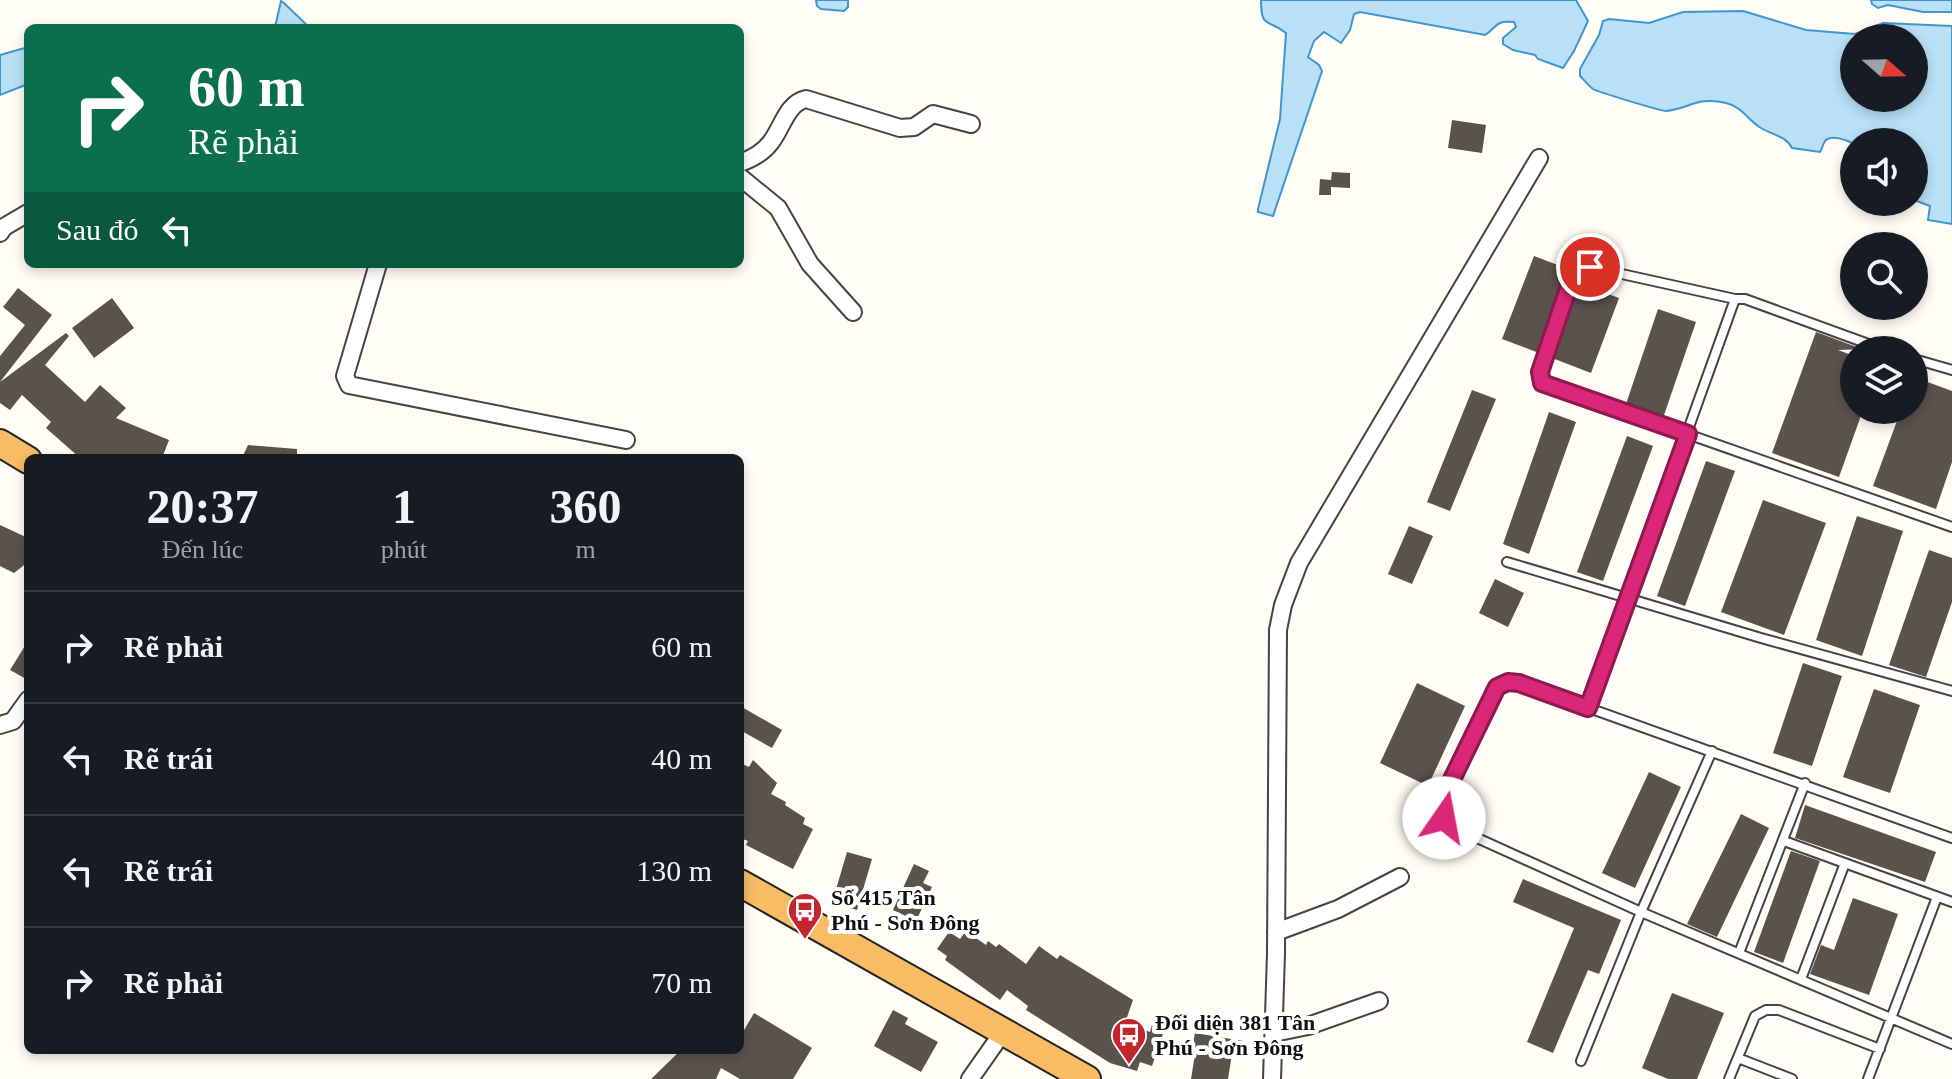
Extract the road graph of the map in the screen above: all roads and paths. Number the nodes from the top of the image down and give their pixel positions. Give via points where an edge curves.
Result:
1 (971, 124) dead end
2 (1539, 158) dead end
3 (744, 161) edge
4 (744, 180) edge
5 (24, 215) edge
6 (0, 233) edge
7 (377, 268) edge
8 (1735, 299) junction
9 (853, 312) dead end
10 (1847, 336) edge
11 (1928, 363) edge
12 (1952, 370) edge
13 (1688, 434) junction
14 (626, 440) dead end
15 (0, 443) edge
16 (24, 458) edge
17 (1952, 527) edge
18 (1507, 562) dead end
19 (1628, 598) junction
20 (1952, 691) edge
21 (24, 706) edge
22 (1588, 708) junction
23 (0, 725) edge
24 (1712, 751) junction
25 (1805, 783) junction
26 (1952, 838) edge
27 (1784, 841) junction
28 (1845, 863) junction
29 (1400, 877) dead end
30 (744, 885) edge
31 (1937, 897) junction
32 (1952, 902) edge
33 (1641, 912) junction
34 (1276, 932) junction
35 (1739, 953) junction
36 (1801, 979) junction
37 (1379, 1001) dead end
38 (1893, 1019) junction
39 (1003, 1032) junction
40 (1274, 1033) junction
41 (1951, 1042) edge
42 (1880, 1049) junction
43 (1738, 1058) junction
44 (1581, 1061) dead end
45 (970, 1079) edge
46 (1087, 1079) edge
47 (1272, 1079) edge
48 (1729, 1079) edge
49 (1792, 1079) edge
50 (1868, 1079) edge

1 - 3 street via 933,114 914,127 900,128 806,99 795,103 770,144
2 - 34 street via 1289,586 1278,630
4 - 9 street via 778,208 810,264
5 - 6 street
7 - 14 street via 345,376 349,385
8 - 10 lane
8 - 13 lane
8 - 13 lane via 1601,267 1580,270 1572,277 1540,372 1542,383
11 - 12 lane
13 - 17 lane
13 - 19 lane
15 - 16 highway
18 - 19 lane
19 - 20 lane
19 - 22 lane
21 - 23 street via 13,721
22 - 24 lane
22 - 33 lane via 1519,683 1497,687 1440,804 1444,818 1455,828
24 - 25 lane
24 - 33 lane
25 - 26 lane
25 - 27 lane
27 - 28 lane
27 - 35 lane
28 - 31 lane
28 - 36 lane
29 - 34 street via 1338,909
30 - 39 highway
31 - 32 lane
31 - 38 lane
33 - 35 lane
33 - 44 lane
34 - 40 street
35 - 36 lane
36 - 38 lane
37 - 40 street
38 - 41 lane
38 - 42 lane
39 - 45 street
39 - 46 highway
40 - 47 street
42 - 43 lane via 1779,1010 1766,1010 1755,1016
42 - 50 lane
43 - 48 lane
43 - 49 lane

